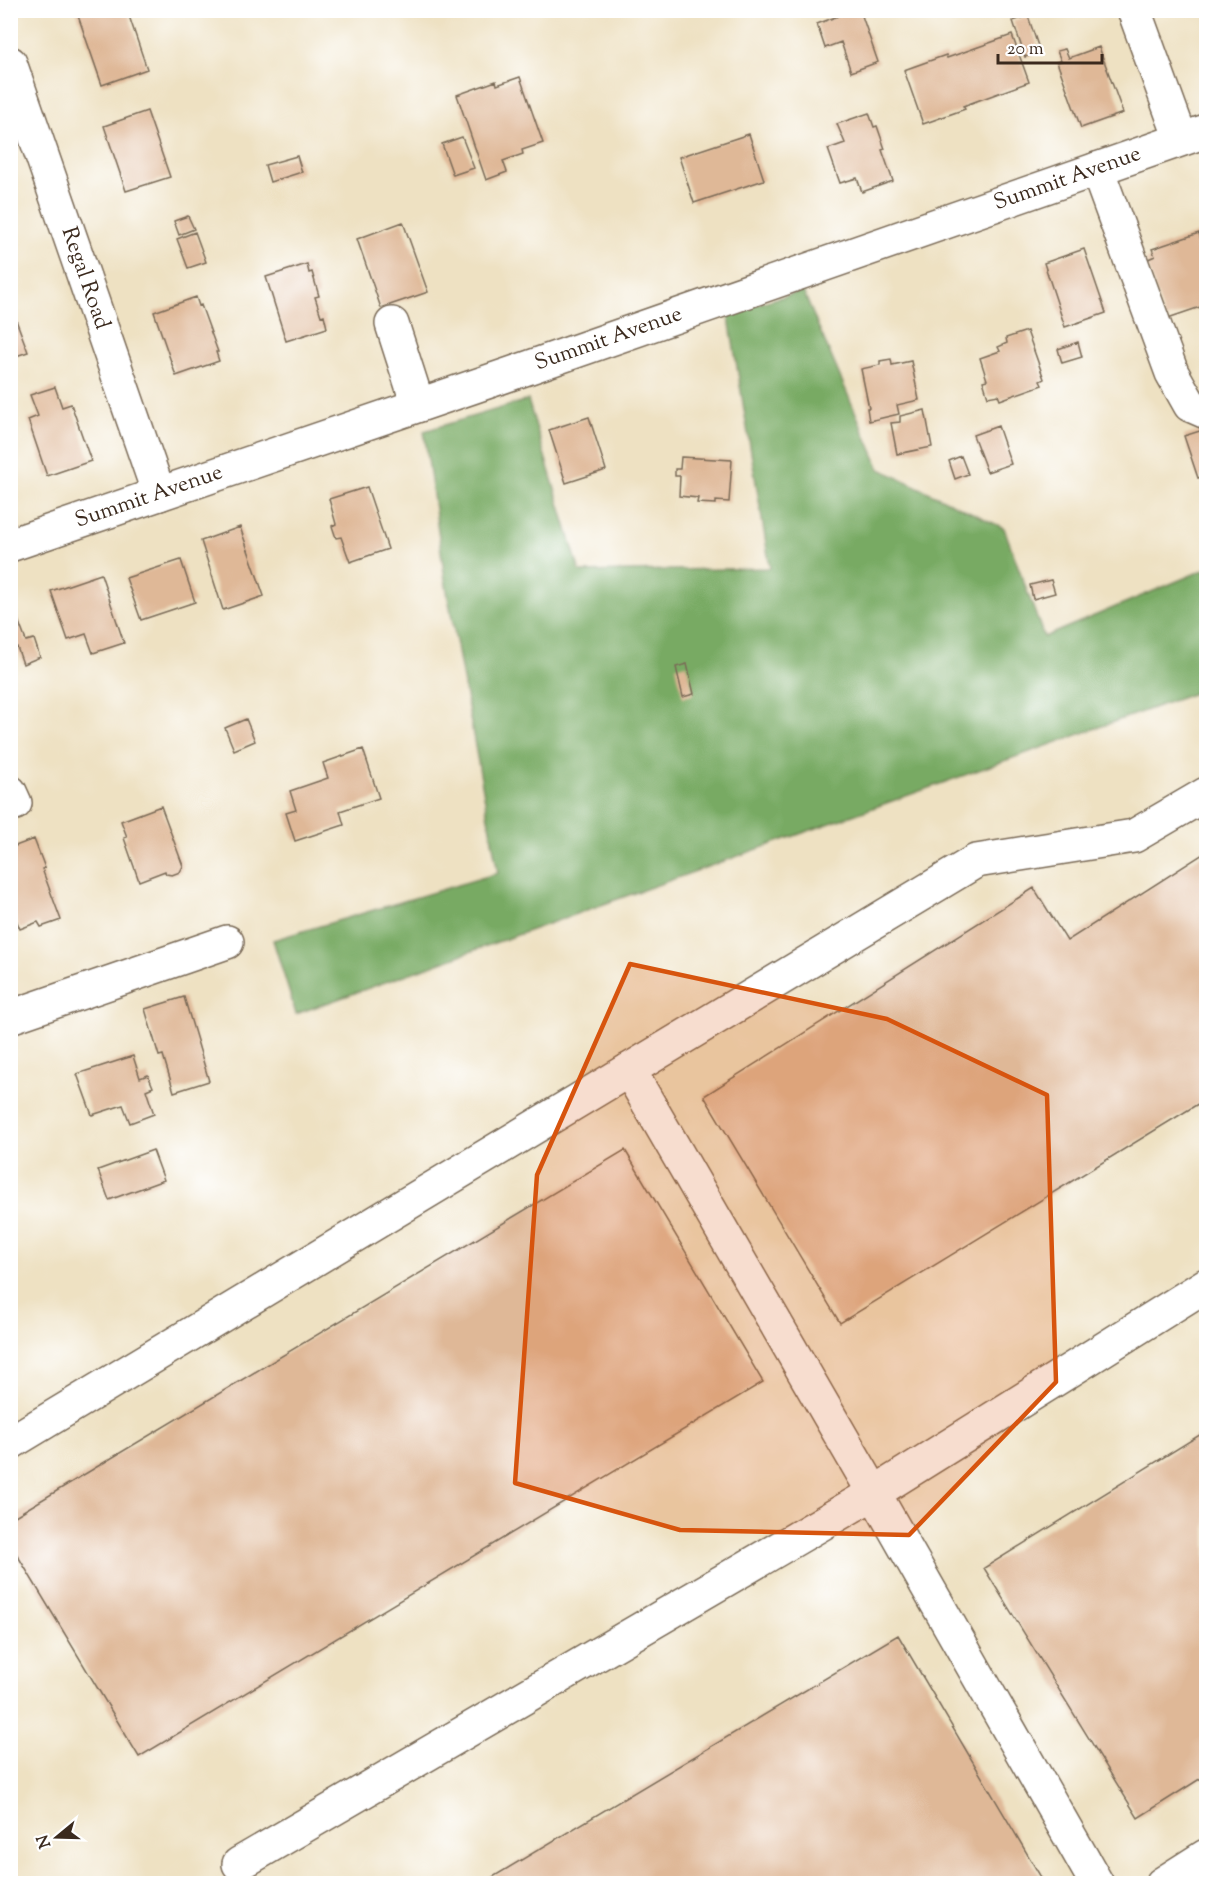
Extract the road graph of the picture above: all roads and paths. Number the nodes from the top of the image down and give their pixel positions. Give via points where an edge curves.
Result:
1 (1134, 10) edge
2 (10, 63) edge
3 (1194, 135) edge
4 (1097, 169) junction
5 (392, 324) dead end
6 (418, 405) junction
7 (1206, 412) edge
8 (159, 494) junction
9 (10, 545) edge
10 (1206, 794) edge
11 (227, 942) dead end
12 (10, 1017) edge
13 (629, 1070) junction
14 (1206, 1285) edge
15 (10, 1443) edge
16 (874, 1493) junction
17 (1206, 1856) edge
18 (239, 1864) dead end
19 (1097, 1884) edge
20 (1162, 1884) edge

1 - 3 street
2 - 8 street, Regal Road
3 - 4 street, Summit Avenue
4 - 6 street, Summit Avenue
4 - 7 street via 1172,373 1190,405
5 - 6 street
6 - 8 street, Summit Avenue
8 - 9 street, Summit Avenue
10 - 13 street via 1134,836 976,861
11 - 12 street
13 - 15 street
13 - 16 street
14 - 16 street
16 - 18 street
16 - 19 street
17 - 20 street

